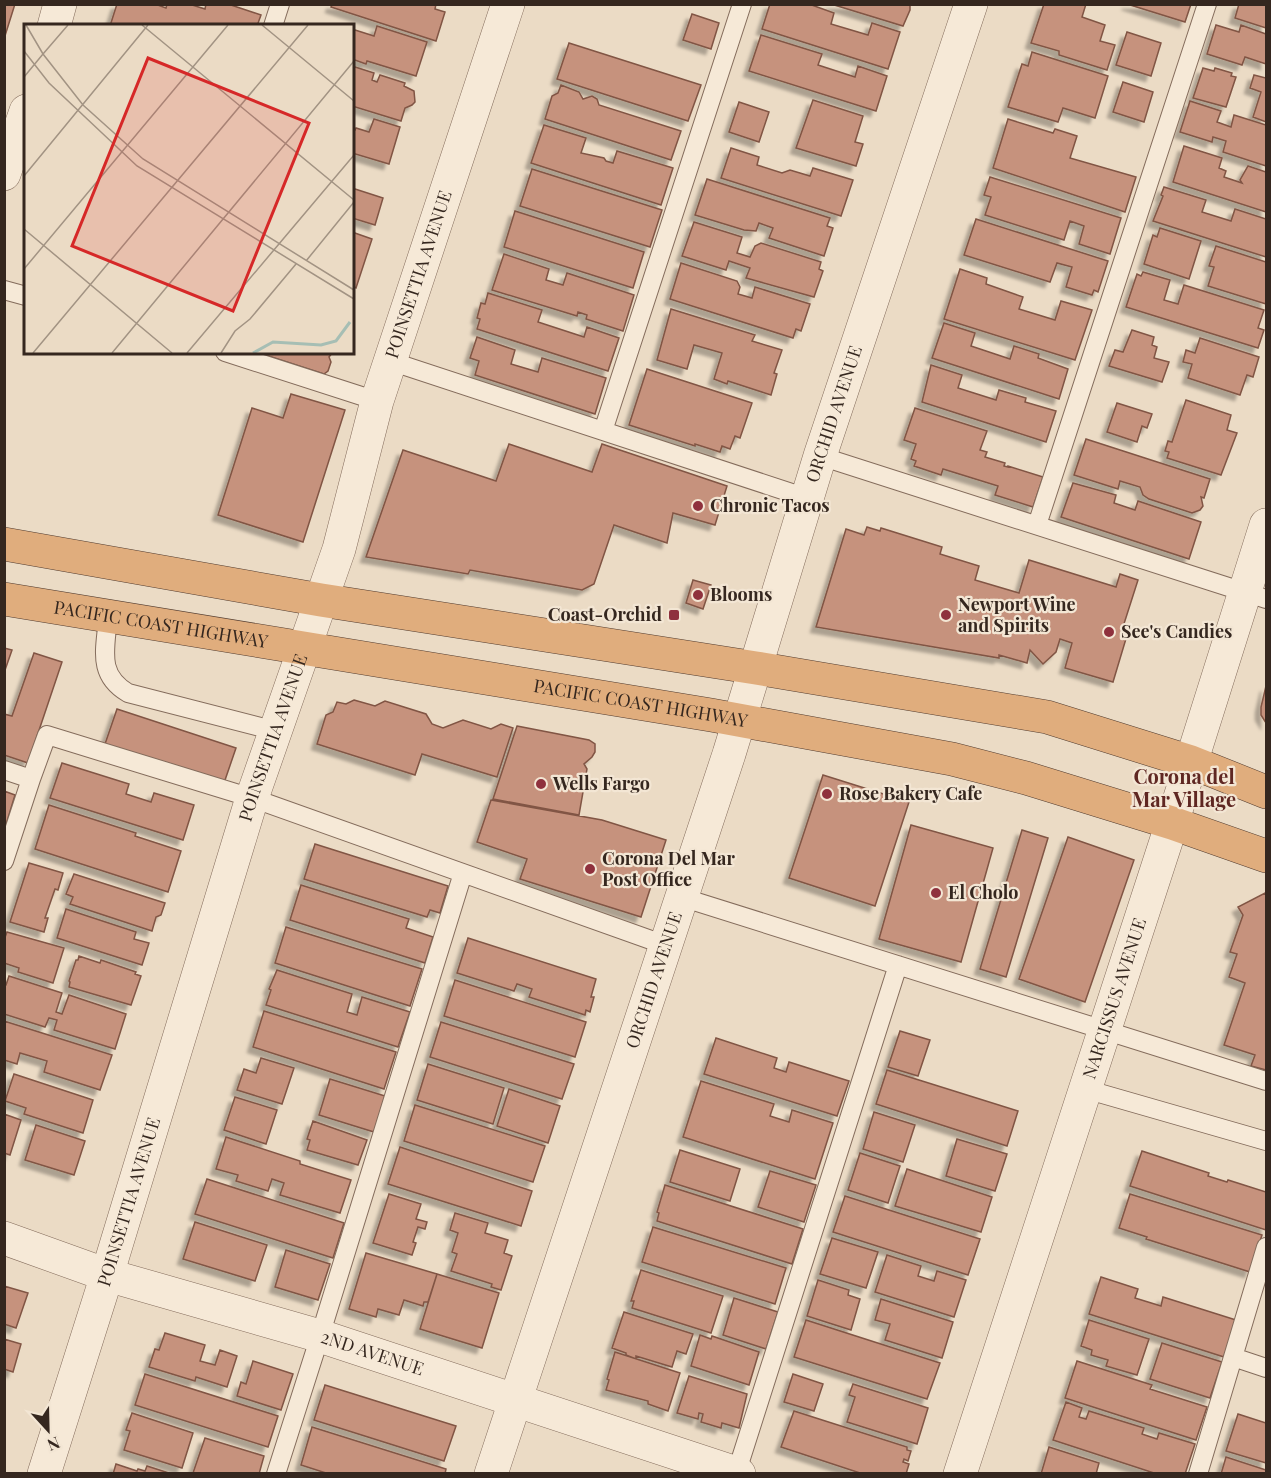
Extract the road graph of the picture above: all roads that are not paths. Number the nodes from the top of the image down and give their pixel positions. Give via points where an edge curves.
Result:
1 (60, 4) edge
2 (280, 4) edge
3 (508, 4) edge
4 (742, 4) edge
5 (971, 4) edge
6 (1207, 4) edge
7 (55, 24) edge
8 (274, 24) edge
9 (24, 117) edge
10 (4, 174) edge
11 (4, 290) edge
12 (24, 295) edge
13 (231, 354) edge
14 (390, 361) junction
15 (377, 401) junction
16 (603, 431) junction
17 (820, 456) junction
18 (807, 498) junction
19 (1037, 525) junction
20 (1266, 525) edge
21 (4, 544) edge
22 (1256, 595) edge
23 (4, 599) edge
24 (321, 600) junction
25 (108, 616) junction
26 (305, 648) junction
27 (756, 668) junction
28 (739, 720) junction
29 (276, 731) junction
30 (1191, 762) junction
31 (4, 771) edge
32 (31, 779) junction
33 (1266, 792) edge
34 (252, 798) junction
35 (1172, 823) junction
36 (1266, 856) edge
37 (4, 861) edge
38 (463, 873) junction
39 (681, 897) junction
40 (665, 945) junction
41 (898, 964) junction
42 (1105, 1030) junction
43 (1266, 1081) edge
44 (1085, 1089) junction
45 (1266, 1141) edge
46 (4, 1238) edge
47 (1266, 1247) edge
48 (107, 1275) junction
49 (320, 1336) junction
50 (1233, 1357) junction
51 (1266, 1368) edge
52 (514, 1400) junction
53 (44, 1473) edge
54 (276, 1473) edge
55 (491, 1473) edge
56 (737, 1473) edge
57 (960, 1473) edge
58 (1198, 1473) edge

1 - 7 street
2 - 8 lane
3 - 14 street, POINSETTIA AVENUE
4 - 16 lane
5 - 17 street, ORCHID AVENUE
6 - 19 lane
9 - 10 street
11 - 12 lane
13 - 15 lane
14 - 15 street, POINSETTIA AVENUE
14 - 16 lane
15 - 24 street, POINSETTIA AVENUE via 339,549
16 - 18 lane
17 - 18 street, ORCHID AVENUE
17 - 19 lane
18 - 27 street, ORCHID AVENUE
19 - 22 lane
20 - 22 street, NARCISSUS AVENUE
21 - 24 highway
22 - 30 street, NARCISSUS AVENUE
23 - 25 highway, PACIFIC COAST HIGHWAY
24 - 26 street, POINSETTIA AVENUE
24 - 27 highway
25 - 26 highway, PACIFIC COAST HIGHWAY
25 - 29 lane via 105,665 116,686 128,693
26 - 28 highway, PACIFIC COAST HIGHWAY
26 - 29 street, POINSETTIA AVENUE
27 - 28 street, ORCHID AVENUE
27 - 30 highway via 1047,717
28 - 35 highway, PACIFIC COAST HIGHWAY via 952,759
28 - 39 street, ORCHID AVENUE
29 - 34 street, POINSETTIA AVENUE
30 - 33 highway
30 - 35 street, NARCISSUS AVENUE
31 - 32 lane
32 - 34 lane via 47,735
32 - 37 lane
34 - 38 lane
34 - 48 street, POINSETTIA AVENUE
35 - 36 highway, PACIFIC COAST HIGHWAY
35 - 42 street, NARCISSUS AVENUE
38 - 40 lane
38 - 49 lane
39 - 40 street, ORCHID AVENUE
39 - 41 lane
40 - 52 street, ORCHID AVENUE
41 - 42 lane
41 - 56 lane
42 - 43 lane
42 - 44 street, NARCISSUS AVENUE
44 - 45 lane
44 - 57 street, NARCISSUS AVENUE
46 - 48 street, 2ND AVENUE
47 - 50 lane
48 - 49 street, 2ND AVENUE
48 - 53 street, POINSETTIA AVENUE
49 - 52 street, 2ND AVENUE
49 - 54 lane
50 - 51 lane
50 - 58 lane
52 - 55 street, ORCHID AVENUE
52 - 56 street, 2ND AVENUE

